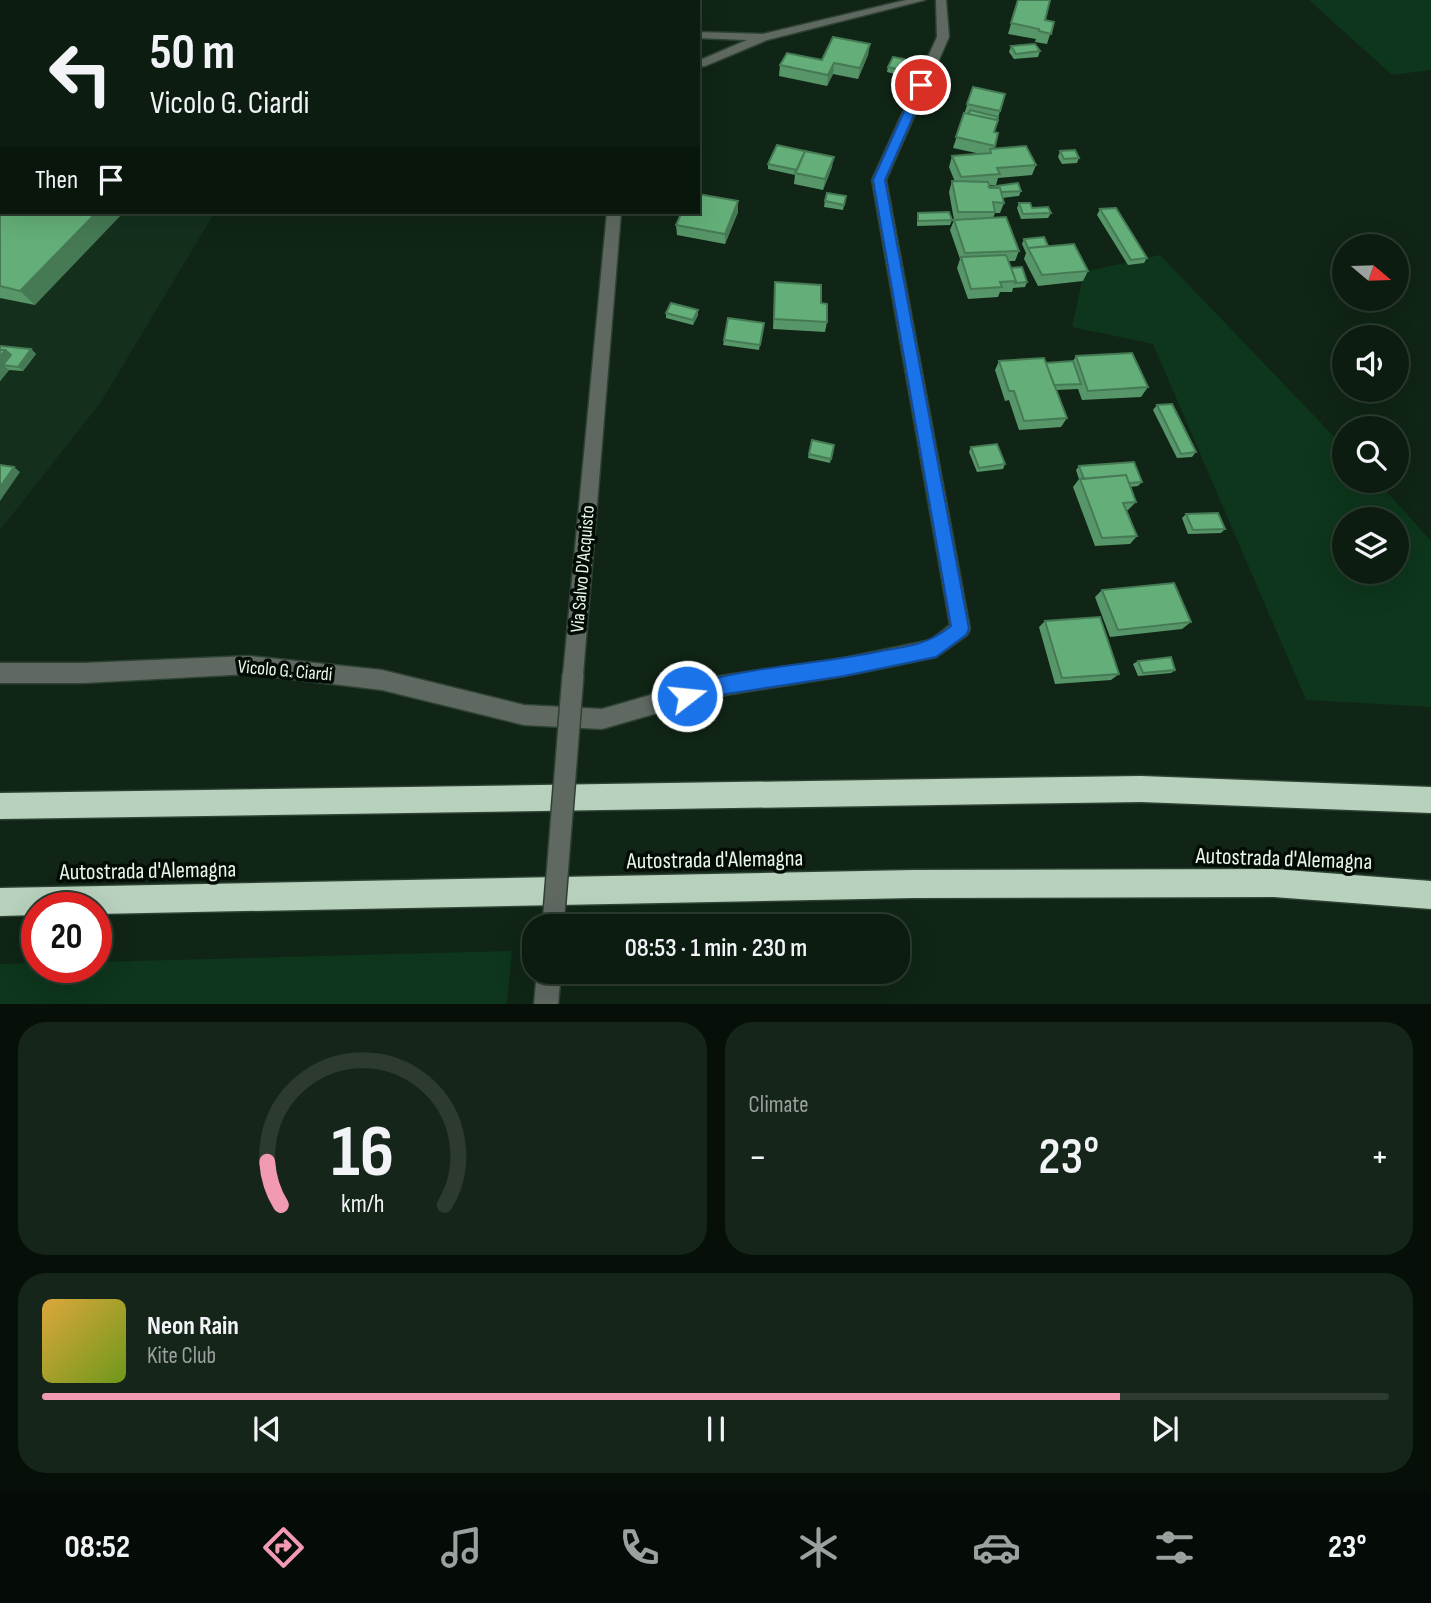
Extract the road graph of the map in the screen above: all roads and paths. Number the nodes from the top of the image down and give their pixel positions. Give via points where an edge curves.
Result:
1 (920, 0) edge
2 (941, 0) edge
3 (700, 36) edge
4 (763, 37) junction
5 (700, 39) edge
6 (700, 65) edge
7 (614, 214) edge
8 (0, 674) edge
9 (1431, 800) edge
10 (0, 806) edge
11 (1431, 895) edge
12 (0, 902) edge
13 (554, 914) edge
14 (548, 984) edge
15 (546, 1004) edge

1 - 4 street
2 - 8 street, Vicolo G. Ciardi via 943,37 879,180 960,629 936,648 713,687 602,719 524,715 382,680 249,665
3 - 4 street
4 - 6 street
5 - 6 street via 709,52
7 - 13 street, Via Salvo D'Acquisto, bridge
9 - 10 highway via 1141,789
11 - 12 highway, Autostrada d'Alemagna via 1274,883 914,884
14 - 15 street

